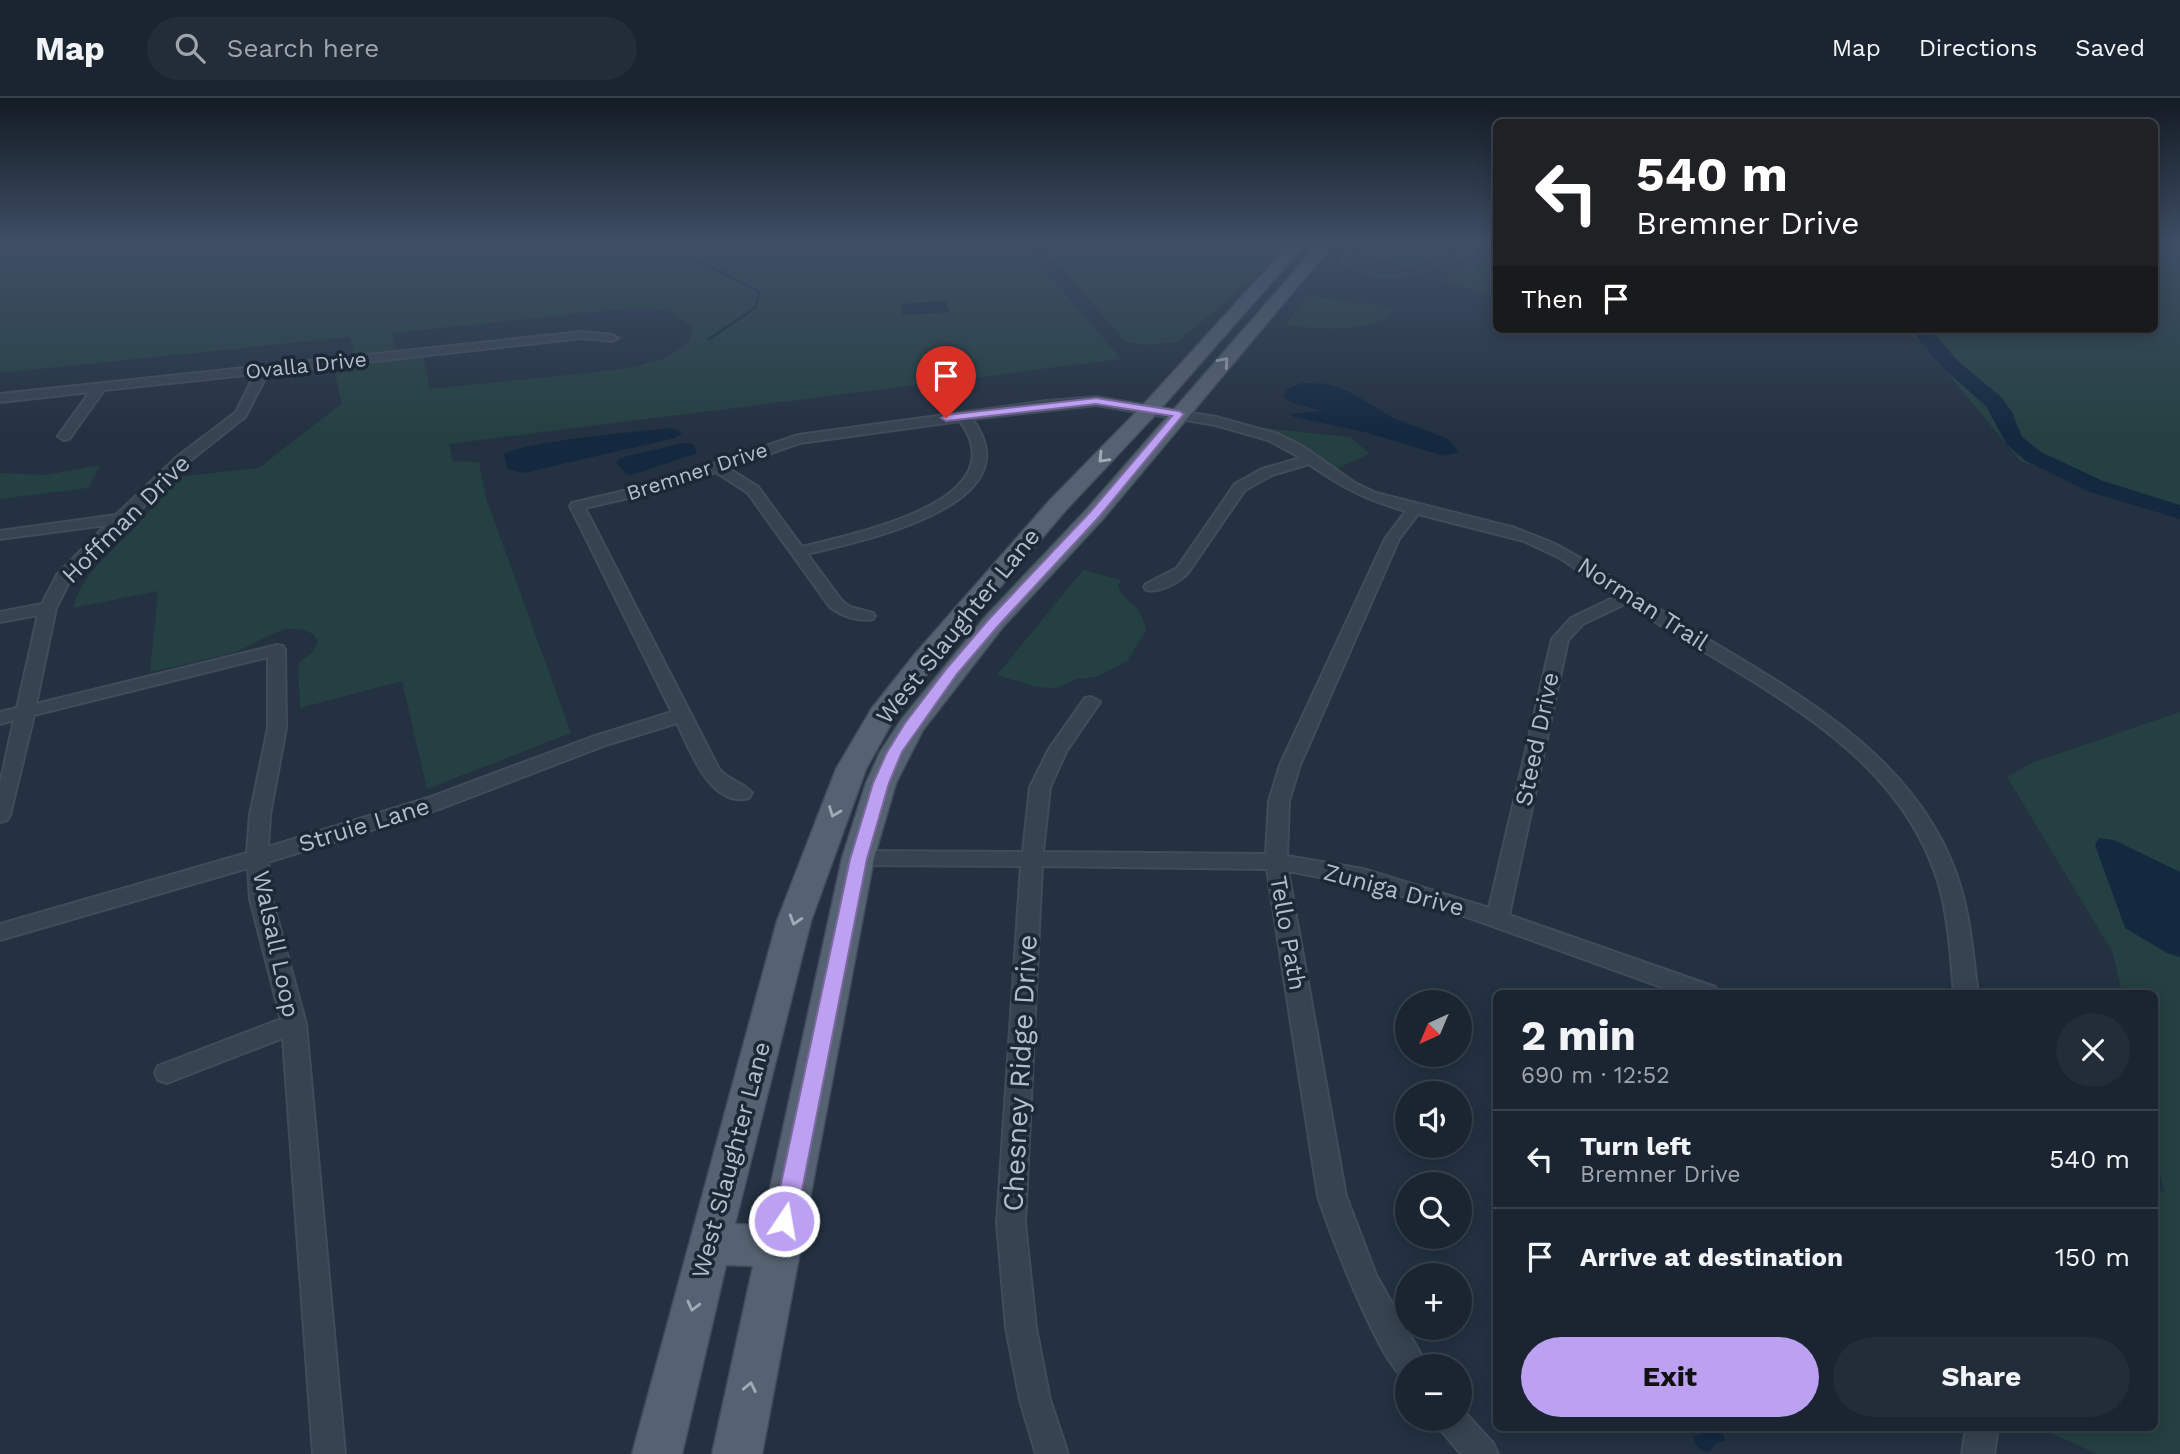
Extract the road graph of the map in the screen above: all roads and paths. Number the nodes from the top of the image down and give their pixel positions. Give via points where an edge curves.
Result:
1 (1249, 306) edge
2 (1265, 306) edge
3 (612, 338) dead end
4 (263, 370) junction
5 (100, 387) junction
6 (0, 398) edge
7 (1165, 411) junction
8 (963, 416) junction
9 (64, 436) dead end
10 (1311, 459) junction
11 (717, 467) junction
12 (1414, 509) junction
13 (120, 519) junction
14 (0, 535) edge
15 (798, 552) junction
16 (1152, 587) dead end
17 (1628, 597) junction
18 (48, 608) junction
19 (867, 616) dead end
20 (0, 617) edge
21 (972, 627) junction
22 (1091, 702) dead end
23 (26, 712) junction
24 (682, 715) junction
25 (0, 718) edge
26 (742, 793) dead end
27 (0, 814) edge
28 (257, 858) junction
29 (858, 859) junction
30 (1032, 860) junction
31 (1276, 862) junction
32 (1497, 919) junction
33 (0, 932) edge
34 (1665, 987) edge
35 (1683, 990) edge
36 (1966, 990) edge
37 (294, 1024) junction
38 (167, 1073) dead end
39 (709, 1244) junction
40 (779, 1246) junction
41 (1405, 1354) edge
42 (1462, 1431) edge
43 (1982, 1431) edge
44 (329, 1454) edge
45 (657, 1454) edge
46 (737, 1454) edge
47 (1052, 1454) edge
48 (1482, 1454) edge
49 (1978, 1454) edge

1 - 7 main road, West Slaughter Lane
7 -> 2 main road, West Slaughter Lane
3 - 4 street, Ovalla Drive via 582,335
4 - 5 street, Ovalla Drive
4 - 13 street, Hoffman Drive via 241,414 182,460
5 - 6 street, Ovalla Drive
5 - 9 street
7 - 8 street, Bremner Drive via 1081,401
7 - 10 street, Norman Trail via 1252,429
7 - 21 main road, West Slaughter Lane via 1095,514
8 - 11 street, Bremner Drive via 807,438
8 - 15 street via 978,437 981,452 976,472 960,492 909,521
10 - 12 street, Norman Trail via 1360,491
10 - 16 street via 1267,472 1240,487 1182,570
11 - 15 street via 753,491
11 - 24 street, Bremner Drive via 663,486 577,506
12 - 17 street, Norman Trail via 1506,530 1548,546
12 - 31 street, Tello Path via 1392,539 1290,765 1279,801
13 - 14 street
13 - 18 street, Hoffman Drive via 63,578
15 - 19 street via 836,604
17 - 32 street, Steed Drive via 1577,621 1560,639
17 - 36 street, Norman Trail via 1798,700 1842,733 1891,782 1922,826 1946,874 1958,923
18 - 20 street
18 - 23 street, Hoffman Drive
21 - 29 main road, West Slaughter Lane via 894,752
21 -> 39 main road, West Slaughter Lane via 882,714 850,769 794,922
22 - 30 street, Chesney Ridge Drive via 1044,775
23 - 25 street
23 - 27 street, Hoffman Drive
23 - 28 street, Walsall Loop via 277,650 277,728 260,815
24 - 26 street, Bremner Drive via 711,772 721,784
24 - 28 street, Struie Lane via 435,803
28 - 33 street, Struie Lane
28 - 37 street, Walsall Loop via 261,899
29 - 30 street, Zuniga Drive
29 - 40 main road, West Slaughter Lane
30 - 31 street, Zuniga Drive
30 - 47 street, Chesney Ridge Drive via 1011,1223 1021,1328 1035,1400
31 - 32 street, Zuniga Drive via 1373,880
31 - 41 street, Tello Path via 1332,1196 1362,1281
32 - 34 street, Zuniga Drive
34 - 35 street, Zuniga Drive
37 - 38 street
37 - 44 street, Walsall Loop
39 - 40 main road
39 -> 45 main road, West Slaughter Lane
46 -> 40 main road, West Slaughter Lane
42 - 48 street
43 - 49 street

